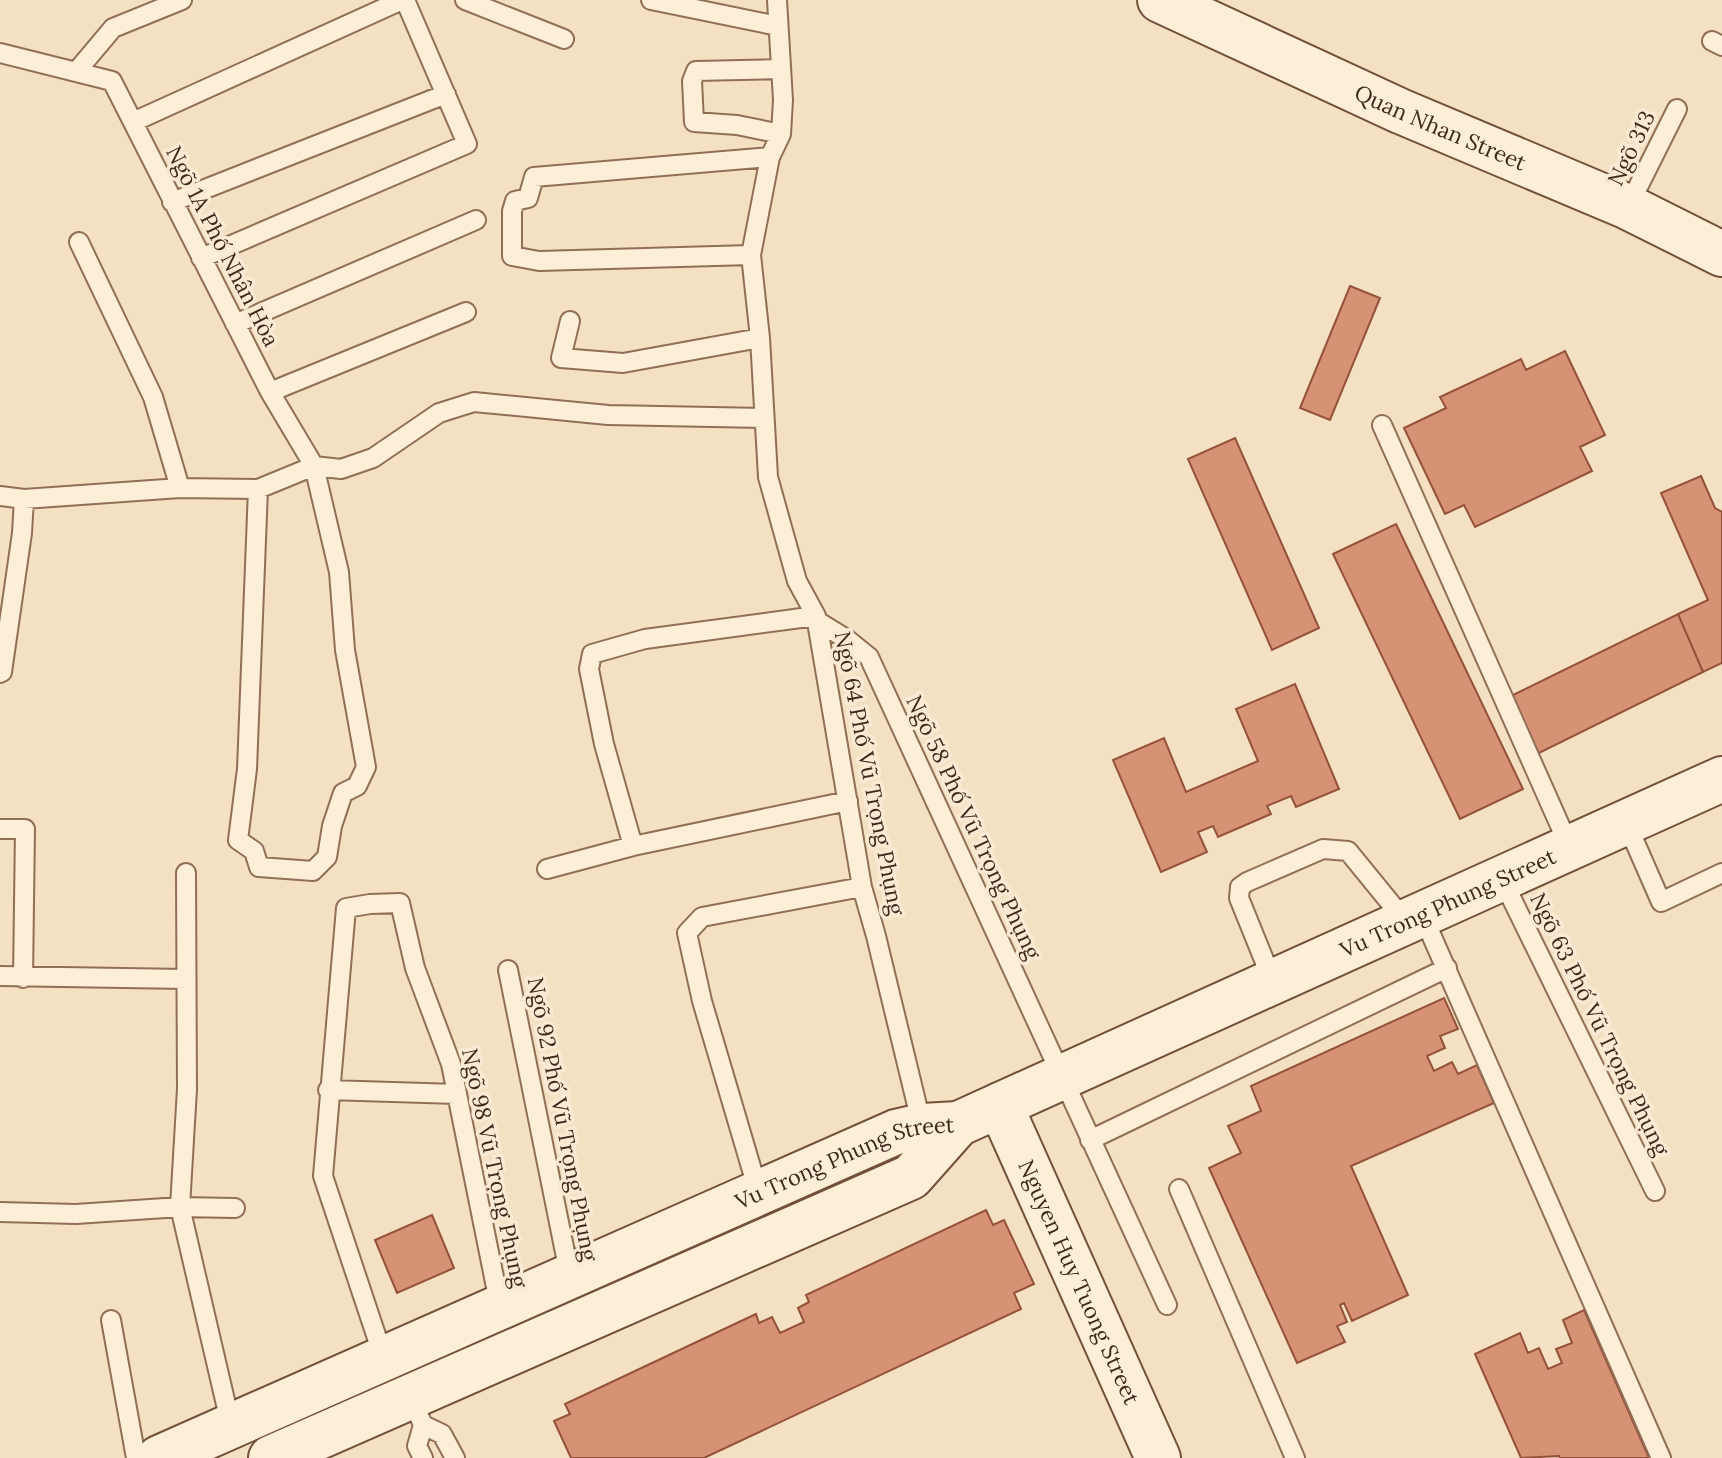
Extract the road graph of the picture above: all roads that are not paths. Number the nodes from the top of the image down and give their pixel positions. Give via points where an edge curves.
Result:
1 (182, 0) edge
2 (403, 0) edge
3 (465, 0) edge
4 (651, 0) edge
5 (777, 0) edge
6 (1160, 0) edge
7 (778, 26) junction
8 (564, 39) dead end
9 (0, 53) edge
10 (780, 69) junction
11 (76, 72) junction
12 (446, 94) junction
13 (1677, 109) dead end
14 (133, 122) junction
15 (781, 134) junction
16 (770, 157) junction
17 (172, 202) junction
18 (1628, 207) junction
19 (476, 220) dead end
20 (79, 242) dead end
21 (1719, 246) edge
22 (751, 255) junction
23 (201, 258) junction
24 (466, 312) dead end
25 (570, 321) dead end
26 (235, 324) junction
27 (760, 338) junction
28 (270, 392) junction
29 (764, 418) junction
30 (1382, 425) dead end
31 (314, 466) junction
32 (180, 488) junction
33 (258, 489) junction
34 (0, 496) edge
35 (24, 499) junction
36 (816, 618) junction
37 (0, 673) edge
38 (1722, 779) edge
39 (848, 801) junction
40 (1626, 822) junction
41 (4, 829) edge
42 (633, 846) junction
43 (1570, 848) junction
44 (547, 869) dead end
45 (186, 873) dead end
46 (1722, 873) edge
47 (1502, 879) junction
48 (862, 887) junction
49 (1414, 918) junction
50 (1447, 968) junction
51 (508, 970) dead end
52 (0, 976) edge
53 (23, 978) junction
54 (186, 979) junction
55 (1273, 982) junction
56 (1061, 1076) junction
57 (328, 1090) junction
58 (457, 1094) junction
59 (1000, 1105) junction
60 (940, 1125) junction
61 (1090, 1140) junction
62 (1179, 1189) dead end
63 (1655, 1191) dead end
64 (759, 1194) junction
65 (180, 1207) junction
66 (235, 1208) dead end
67 (0, 1212) edge
68 (570, 1277) junction
69 (1167, 1305) dead end
70 (500, 1307) junction
71 (111, 1320) dead end
72 (384, 1359) junction
73 (417, 1410) junction
74 (231, 1426) junction
75 (136, 1458) edge
76 (159, 1458) edge
77 (271, 1458) edge
78 (423, 1458) edge
79 (455, 1458) edge
80 (1158, 1458) edge
81 (1295, 1458) edge
82 (1661, 1458) edge

1 - 11 lane via 113,28
2 - 12 lane
2 - 14 lane
3 - 8 lane
4 - 7 lane
5 - 7 lane
6 - 18 street, Quan Nhan Street via 1400,111
7 - 10 lane
9 - 11 lane, Ngõ 1A Phố Nhân Hòa
10 - 15 lane
10 - 15 lane via 696,71 692,81 694,122
11 - 14 lane, Ngõ 1A Phố Nhân Hòa via 112,81
12 - 17 lane
12 - 23 lane via 467,144
13 - 18 lane, Ngõ 313
14 - 17 lane, Ngõ 1A Phố Nhân Hòa
15 - 16 lane
16 - 22 lane
16 - 22 lane via 534,177 528,198 515,201 512,211 512,256 539,261
17 - 23 lane, Ngõ 1A Phố Nhân Hòa
18 - 21 street, Quan Nhan Street
19 - 26 lane
20 - 32 lane via 153,397
22 - 27 lane
23 - 26 lane, Ngõ 1A Phố Nhân Hòa
24 - 28 lane
25 - 27 lane via 561,358 623,363
26 - 28 lane, Ngõ 1A Phố Nhân Hòa
27 - 29 lane
28 - 31 lane, Ngõ 1A Phố Nhân Hòa
29 - 31 lane via 608,415 474,402 439,413 373,458 341,469
29 - 36 lane via 768,477 797,581
30 - 43 lane
31 - 33 lane
31 - 33 lane, Ngõ 1A Phố Nhân Hòa via 339,572 345,650 366,767 357,786 343,793 327,857 313,871 259,867 254,851 238,840 247,769
32 - 33 lane
32 - 35 lane
34 - 35 lane
35 - 37 lane
36 - 39 lane, Ngõ 64 Phố Vũ Trọng Phụng
36 - 42 lane via 645,639 592,654 589,669 604,744
36 - 56 lane, Ngõ 58 Phố Vũ Trọng Phụng via 869,657
38 - 40 street, Vu Trong Phung Street
39 - 42 lane
39 - 48 lane, Ngõ 64 Phố Vũ Trọng Phụng
40 - 43 street, Vu Trong Phung Street
40 - 46 lane via 1661,902
41 - 53 lane via 25,829
42 - 44 lane
43 - 47 street, Vu Trong Phung Street
45 - 54 lane
47 - 49 street, Vu Trong Phung Street
47 - 63 lane, Ngõ 63 Phố Vũ Trọng Phụng
48 - 60 lane, Ngõ 64 Phố Vũ Trọng Phụng
48 - 64 lane via 702,917 687,933
49 - 50 lane
49 - 55 street, Vu Trong Phung Street
49 - 55 lane via 1348,851 1323,849 1247,882 1240,887 1239,898
50 - 61 lane
50 - 82 lane
51 - 68 lane, Ngõ 92 Phố Vũ Trọng Phụng
52 - 53 lane
53 - 54 lane
54 - 65 lane
55 - 56 street, Vu Trong Phung Street
56 - 59 street, Vu Trong Phung Street
56 - 61 lane, Ngõ 58 Phố Vũ Trọng Phụng
57 - 58 lane
57 - 58 lane, Ngõ 98 Vũ Trọng Phụng via 346,908 400,903 415,968
57 - 72 lane via 323,1176
58 - 70 lane, Ngõ 98 Vũ Trọng Phụng
59 - 60 street, Vu Trong Phung Street
59 - 80 street, Nguyen Huy Tuong Street
60 - 64 street, Vu Trong Phung Street via 896,1132
60 - 73 street, Vu Trong Phung Street via 911,1177
61 - 69 lane, Ngõ 58 Phố Vũ Trọng Phụng
62 - 81 lane
64 - 68 street, Vu Trong Phung Street
65 - 66 lane
65 - 67 lane via 76,1214
65 - 74 lane
68 - 70 street, Vu Trong Phung Street
70 - 72 street, Vu Trong Phung Street
71 - 75 lane
72 - 74 street, Vu Trong Phung Street
73 - 77 street, Vu Trong Phung Street
73 - 78 lane via 417,1446
73 - 79 lane via 442,1434
74 - 76 street, Vu Trong Phung Street

